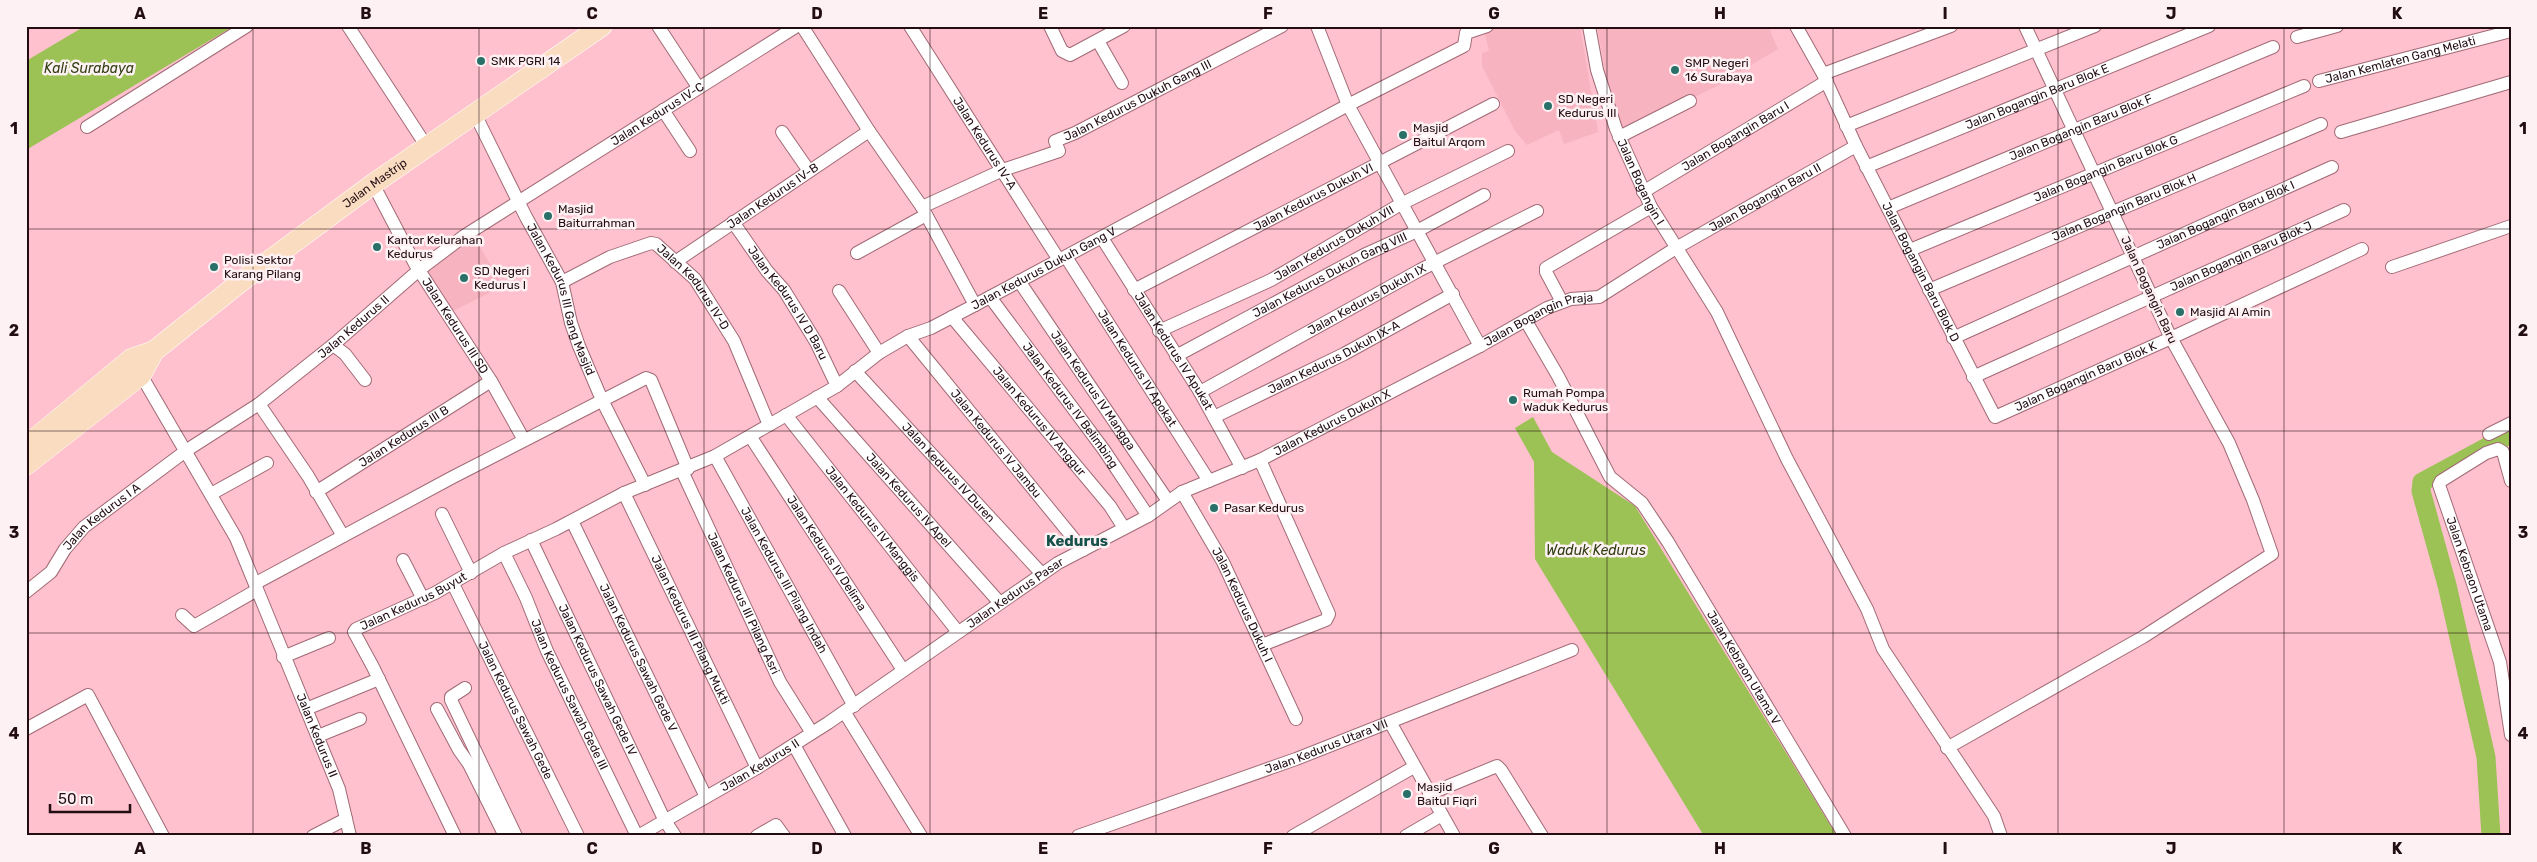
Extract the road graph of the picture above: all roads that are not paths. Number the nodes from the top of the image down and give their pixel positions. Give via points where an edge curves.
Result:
1 (247, 26) edge
2 (602, 26) edge
3 (658, 26) edge
4 (797, 26) edge
5 (802, 26) edge
6 (910, 26) edge
7 (1050, 26) edge
8 (1124, 26) edge
9 (1282, 26) edge
10 (1318, 26) edge
11 (1486, 26) edge
12 (1589, 26) edge
13 (1796, 26) edge
14 (1951, 26) edge
15 (2025, 26) edge
16 (2095, 26) edge
17 (2209, 26) edge
18 (2337, 26) edge
19 (350, 27) edge
20 (2511, 31) edge
21 (2297, 37) dead end
22 (1098, 40) junction
23 (2273, 48) dead end
24 (2037, 49) junction
25 (1825, 78) junction
26 (2319, 81) dead end
27 (2511, 82) edge
28 (1122, 83) dead end
29 (2304, 86) dead end
30 (698, 87) junction
31 (2055, 90) junction
32 (1690, 101) dead end
33 (1493, 104) dead end
34 (1348, 105) junction
35 (662, 110) junction
36 (475, 114) junction
37 (2321, 124) dead end
38 (1846, 126) junction
39 (87, 127) dead end
40 (869, 131) junction
41 (782, 132) dead end
42 (2074, 132) junction
43 (2341, 132) dead end
44 (1619, 137) junction
45 (1856, 146) junction
46 (427, 147) junction
47 (690, 151) dead end
48 (1508, 151) dead end
49 (1379, 162) junction
50 (1866, 167) junction
51 (2332, 167) dead end
52 (1003, 170) junction
53 (809, 171) junction
54 (2094, 174) junction
55 (372, 184) junction
56 (1643, 192) junction
57 (1484, 196) dead end
58 (519, 201) junction
59 (1401, 204) junction
60 (1650, 206) junction
61 (1888, 208) junction
62 (2344, 210) dead end
63 (924, 211) junction
64 (1537, 211) dead end
65 (2113, 212) junction
66 (734, 222) junction
67 (2511, 226) edge
68 (1417, 231) junction
69 (1102, 238) junction
70 (1676, 248) junction
71 (2362, 249) dead end
72 (1910, 250) junction
73 (858, 253) dead end
74 (2134, 256) junction
75 (1063, 258) junction
76 (675, 262) junction
77 (1434, 263) junction
78 (2392, 267) dead end
79 (419, 270) junction
80 (562, 282) junction
81 (1019, 282) junction
82 (1134, 290) junction
83 (1929, 290) junction
84 (839, 291) dead end
85 (1453, 294) junction
86 (990, 296) junction
87 (2153, 298) junction
88 (1562, 302) junction
89 (975, 305) junction
90 (952, 317) junction
91 (1526, 321) junction
92 (1159, 331) junction
93 (908, 336) junction
94 (1953, 338) junction
95 (2171, 338) junction
96 (333, 345) junction
97 (1480, 346) junction
98 (154, 351) junction
99 (879, 353) junction
100 (1176, 356) junction
101 (855, 371) junction
102 (141, 375) junction
103 (1973, 377) junction
104 (365, 380) dead end
105 (491, 381) junction
106 (837, 386) junction
107 (1200, 392) junction
108 (817, 397) junction
109 (602, 400) junction
110 (259, 404) junction
111 (786, 415) junction
112 (1214, 417) junction
113 (1998, 417) joint
114 (2511, 424) edge
115 (769, 425) junction
116 (2489, 434) dead end
117 (750, 436) junction
118 (524, 440) junction
119 (26, 446) edge
120 (186, 450) junction
121 (715, 456) junction
122 (1260, 460) junction
123 (268, 463) dead end
124 (26, 465) edge
125 (1242, 468) junction
126 (685, 470) junction
127 (1209, 481) junction
128 (2511, 481) edge
129 (645, 485) junction
130 (316, 492) junction
131 (1182, 492) junction
132 (624, 493) junction
133 (211, 494) junction
134 (1168, 501) junction
135 (442, 514) dead end
136 (1148, 516) junction
137 (572, 521) junction
138 (1124, 528) junction
139 (343, 536) junction
140 (531, 540) junction
141 (1084, 550) junction
142 (504, 553) junction
143 (402, 560) dead end
144 (470, 573) junction
145 (1042, 574) junction
146 (453, 584) junction
147 (257, 586) junction
148 (26, 592) edge
149 (423, 599) junction
150 (1000, 603) junction
151 (182, 615) dead end
152 (958, 632) junction
153 (329, 638) dead end
154 (1262, 645) junction
155 (1572, 650) dead end
156 (283, 657) junction
157 (2505, 661) edge
158 (902, 670) junction
159 (379, 679) junction
160 (465, 688) dead end
161 (306, 709) junction
162 (437, 709) dead end
163 (850, 709) junction
164 (360, 719) dead end
165 (1296, 719) dead end
166 (1390, 722) junction
167 (26, 729) edge
168 (812, 734) junction
169 (2511, 735) edge
170 (318, 736) junction
171 (794, 745) junction
172 (1952, 754) junction
173 (757, 768) junction
174 (1414, 768) junction
175 (1429, 794) junction
176 (706, 797) junction
177 (1442, 815) junction
178 (346, 819) junction
179 (664, 819) junction
180 (781, 831) edge
181 (163, 836) edge
182 (313, 836) edge
183 (350, 836) edge
184 (455, 836) edge
185 (505, 836) edge
186 (516, 836) edge
187 (578, 836) edge
188 (638, 836) edge
189 (674, 836) edge
190 (757, 836) edge
191 (845, 836) edge
192 (921, 836) edge
193 (1078, 836) edge
194 (1293, 836) edge
195 (1406, 836) edge
196 (1454, 836) edge
197 (1542, 836) edge
198 (1845, 836) edge
199 (2001, 836) edge

1 - 39 street
2 - 36 main road, Jalan Mastrip
3 - 30 street
4 - 30 street, Jalan Kedurus IV-C
5 - 40 street
6 - 52 street, Jalan Kedurus IV-A
7 - 22 street via 1066,54 1070,55
8 - 22 street
9 - 52 street, Jalan Kedurus Dukuh Gang III via 1075,134 1055,141 1059,151
10 - 34 street
11 - 34 street, Jalan Kedurus Dukuh Gang V via 1466,33 1464,46
12 - 44 street, Jalan Bogangin I via 1597,70
13 - 25 street, Jalan Bogangin Baru Blok D
14 - 25 street, Jalan Bogangin Baru I
15 - 24 street, Jalan Bogangin Baru
16 - 24 street
17 - 31 street, Jalan Bogangin Baru Blok E
18 - 21 street
19 - 46 street
20 - 26 street, Jalan Kemlaten Gang Melati
22 - 28 street
23 - 42 street, Jalan Bogangin Baru Blok F
24 - 31 street, Jalan Bogangin Baru
24 - 38 street
25 - 38 street, Jalan Bogangin Baru Blok D
25 - 56 street, Jalan Bogangin Baru I
27 - 43 street
29 - 54 street, Jalan Bogangin Baru Blok G
30 - 35 street, Jalan Kedurus IV-C
31 - 42 street, Jalan Bogangin Baru
31 - 50 street, Jalan Bogangin Baru Blok E
32 - 44 street
33 - 49 street, Jalan Kedurus Dukuh VI
34 - 49 street
34 - 69 street, Jalan Kedurus Dukuh Gang V
35 - 47 street
35 - 58 street, Jalan Kedurus IV-C
36 - 46 main road, Jalan Mastrip
36 - 58 street, Jalan Kedurus III Gang Masjid
37 - 65 street, Jalan Bogangin Baru Blok H
38 - 45 street, Jalan Bogangin Baru Blok D
40 - 53 street, Jalan Kedurus IV-B
40 - 63 street
41 - 53 street
42 - 54 street, Jalan Bogangin Baru
42 - 61 street, Jalan Bogangin Baru Blok F
44 - 56 street, Jalan Bogangin I
45 - 50 street, Jalan Bogangin Baru Blok D
45 - 70 street, Jalan Bogangin Baru II
46 - 55 main road, Jalan Mastrip
48 - 59 street, Jalan Kedurus Dukuh VII
49 - 59 street
49 - 82 street, Jalan Kedurus Dukuh VI
50 - 61 street, Jalan Bogangin Baru Blok D
51 - 74 street, Jalan Bogangin Baru Blok I
52 - 63 street
52 - 75 street, Jalan Kedurus IV-A
53 - 66 street, Jalan Kedurus IV-B
54 - 65 street, Jalan Bogangin Baru
54 - 72 street, Jalan Bogangin Baru Blok G
55 - 79 street, Jalan Kedurus III SD
55 - 98 main road, Jalan Mastrip
56 - 60 street, Jalan Bogangin I
57 - 68 street, Jalan Kedurus Dukuh Gang VIII
58 - 79 street, Jalan Kedurus II
58 - 80 street, Jalan Kedurus III Gang Masjid
59 - 68 street
59 - 92 street, Jalan Kedurus Dukuh VII via 1271,280
60 - 70 street, Jalan Bogangin I
60 - 88 street via 1546,268
61 - 72 street, Jalan Bogangin Baru Blok D
62 - 87 street, Jalan Bogangin Baru Blok J
63 - 73 street
63 - 89 street
64 - 77 street, Jalan Kedurus Dukuh IX
65 - 74 street, Jalan Bogangin Baru
65 - 83 street, Jalan Bogangin Baru Blok H
66 - 76 street, Jalan Kedurus IV-B
66 - 106 street, Jalan Kedurus IV D Baru via 784,290 816,342
67 - 78 street
68 - 77 street
68 - 100 street, Jalan Kedurus Dukuh Gang VIII via 1364,255
69 - 75 street, Jalan Kedurus Dukuh Gang V
69 - 82 street, Jalan Kedurus IV Apukat
70 - 88 street, Jalan Bogangin Praja via 1599,297
70 - 172 street, Jalan Bogangin I via 1717,312 1787,459 1867,609 1883,649
71 - 95 street, Jalan Bogangin Baru Blok K
72 - 83 street, Jalan Bogangin Baru Blok D
74 - 87 street, Jalan Bogangin Baru
74 - 94 street, Jalan Bogangin Baru Blok I
75 - 81 street, Jalan Kedurus Dukuh Gang V
75 - 127 street, Jalan Kedurus IV Apokat
76 - 80 street, Jalan Kedurus IV-D via 651,242 610,257
76 - 115 street, Jalan Kedurus IV-D via 695,279 734,341
77 - 85 street
77 - 107 street, Jalan Kedurus Dukuh IX
79 - 96 street, Jalan Kedurus II
79 - 105 street, Jalan Kedurus III SD
80 - 109 street, Jalan Kedurus III Gang Masjid via 571,323
81 - 86 street, Jalan Kedurus Dukuh Gang V
81 - 134 street, Jalan Kedurus IV Mangga
82 - 92 street, Jalan Kedurus IV Apukat
83 - 94 street, Jalan Bogangin Baru Blok D
84 - 99 street
85 - 97 street
85 - 112 street, Jalan Kedurus Dukuh IX-A via 1344,354
86 - 89 street, Jalan Kedurus Dukuh Gang V
86 - 136 street, Jalan Kedurus IV Belimbing via 1121,474
87 - 95 street, Jalan Bogangin Baru
87 - 103 street, Jalan Bogangin Baru Blok J
88 - 91 street, Jalan Bogangin Praja
89 - 90 street, Jalan Kedurus Dukuh Gang V
90 - 93 street, Jalan Kedurus Dukuh Gang V
90 - 138 street, Jalan Kedurus IV Anggur via 1110,506
91 - 97 street, Jalan Bogangin Praja
91 - 198 street, Jalan Kebraon Utama V via 1610,478 1642,503 1668,542
92 - 100 street, Jalan Kedurus IV Apukat
93 - 99 street, Jalan Kedurus Dukuh Gang V
93 - 141 street, Jalan Kedurus IV Jambu
94 - 103 street, Jalan Bogangin Baru Blok D
95 - 113 street, Jalan Bogangin Baru Blok K
95 - 172 street, Jalan Bogangin Baru via 2229,443 2272,554
96 - 104 street via 345,354
96 - 110 street, Jalan Kedurus II
97 - 122 street, Jalan Kedurus Dukuh X
98 - 102 main road, Jalan Mastrip
98 - 119 main road, Jalan Mastrip via 131,359
99 - 101 street, Jalan Kedurus Dukuh Gang V
100 - 107 street, Jalan Kedurus IV Apukat
101 - 106 street, Jalan Kedurus Dukuh Gang V
101 - 145 street, Jalan Kedurus IV Duren
102 - 120 street, Jalan Kedurus II
102 - 124 main road, Jalan Mastrip
103 - 113 street, Jalan Bogangin Baru Blok D via 1993,414
105 - 118 street, Jalan Kedurus III SD
105 - 130 street, Jalan Kedurus III B
106 - 108 street, Jalan Kedurus Dukuh Gang V
107 - 112 street, Jalan Kedurus IV Apukat
108 - 111 street, Jalan Kedurus Dukuh Gang V
108 - 150 street, Jalan Kedurus IV Apel
109 - 118 street
109 - 126 street, Jalan Kedurus III Pilang Asri via 646,378 651,380
109 - 129 street, Jalan Kedurus III Gang Masjid
110 - 120 street, Jalan Kedurus II
110 - 130 street
111 - 115 street, Jalan Kedurus Dukuh Gang V
111 - 152 street, Jalan Kedurus IV Manggis
112 - 125 street, Jalan Kedurus IV Apukat
114 - 116 street
115 - 117 street, Jalan Kedurus Dukuh Gang V
117 - 121 street, Jalan Kedurus Dukuh Gang V
117 - 158 street, Jalan Kedurus IV Delima
118 - 139 street
120 - 133 street, Jalan Kedurus II
120 - 148 street, Jalan Kedurus I A via 84,527 64,550 52,572
121 - 126 street, Jalan Kedurus Dukuh Gang V
121 - 163 street, Jalan Kedurus III Pilang Indah
122 - 125 street, Jalan Kedurus Dukuh X
122 - 154 street via 1329,614 1326,620
123 - 133 street
125 - 127 street, Jalan Kedurus Dukuh X
126 - 129 street, Jalan Kedurus Dukuh Gang V
126 - 168 street, Jalan Kedurus III Pilang Asri via 780,682
127 - 131 street, Jalan Kedurus Dukuh X
128 - 157 street, Jalan Kebraon Utama via 2500,449 2486,453 2440,481 2439,486
129 - 132 street, Jalan Kedurus Dukuh Gang V
130 - 139 street
131 - 134 street, Jalan Kedurus Pasar
131 - 154 street, Jalan Kedurus Dukuh I via 1223,562
132 - 137 street, Jalan Kedurus Buyut
132 - 173 street, Jalan Kedurus III Pilang Mukti
133 - 147 street, Jalan Kedurus II via 236,538
134 - 136 street, Jalan Kedurus Pasar
135 - 144 street
136 - 138 street, Jalan Kedurus Pasar
137 - 140 street, Jalan Kedurus Buyut
137 - 176 street, Jalan Kedurus Sawah Gede V
138 - 141 street, Jalan Kedurus Pasar
139 - 147 street
140 - 142 street, Jalan Kedurus Buyut
140 - 179 street, Jalan Kedurus Sawah Gede IV
141 - 145 street, Jalan Kedurus Pasar
142 - 144 street, Jalan Kedurus Buyut
142 - 188 street, Jalan Kedurus Sawah Gede III via 547,651
143 - 149 street
144 - 146 street, Jalan Kedurus Buyut
145 - 150 street, Jalan Kedurus Pasar
146 - 149 street, Jalan Kedurus Buyut
146 - 187 street, Jalan Kedurus Sawah Gede
147 - 151 street via 194,626
147 - 156 street, Jalan Kedurus II
149 - 159 street, Jalan Kedurus Buyut via 354,630
150 - 152 street, Jalan Kedurus Pasar
152 - 158 street, Jalan Kedurus Pasar
153 - 156 street
154 - 165 street, Jalan Kedurus Dukuh I
155 - 166 street, Jalan Kedurus Utara VII
156 - 161 street, Jalan Kedurus II
157 - 169 street, Jalan Kebraon Utama
158 - 163 street, Jalan Kedurus Pasar
159 - 161 street
159 - 184 street, Jalan Kedurus Buyut
160 - 186 street via 451,700
161 - 170 street, Jalan Kedurus II
162 - 185 street
163 - 168 street, Jalan Kedurus II
163 - 192 street, Jalan Kedurus III Pilang Indah
164 - 170 street
166 - 174 street
166 - 193 street, Jalan Kedurus Utara VII
167 - 181 street via 88,695
168 - 171 street, Jalan Kedurus II
170 - 178 street, Jalan Kedurus II via 339,789
171 - 173 street, Jalan Kedurus II
171 - 191 street
172 - 199 street, Jalan Bogangin I via 1994,816
173 - 176 street, Jalan Kedurus II
174 - 175 street
174 - 194 street
175 - 177 street
175 - 197 street via 1497,766
176 - 179 street, Jalan Kedurus II
177 - 195 street
177 - 196 street
178 - 182 street
178 - 183 street, Jalan Kedurus II
179 - 188 street, Jalan Kedurus II
179 - 189 street
180 - 190 street via 776,825

